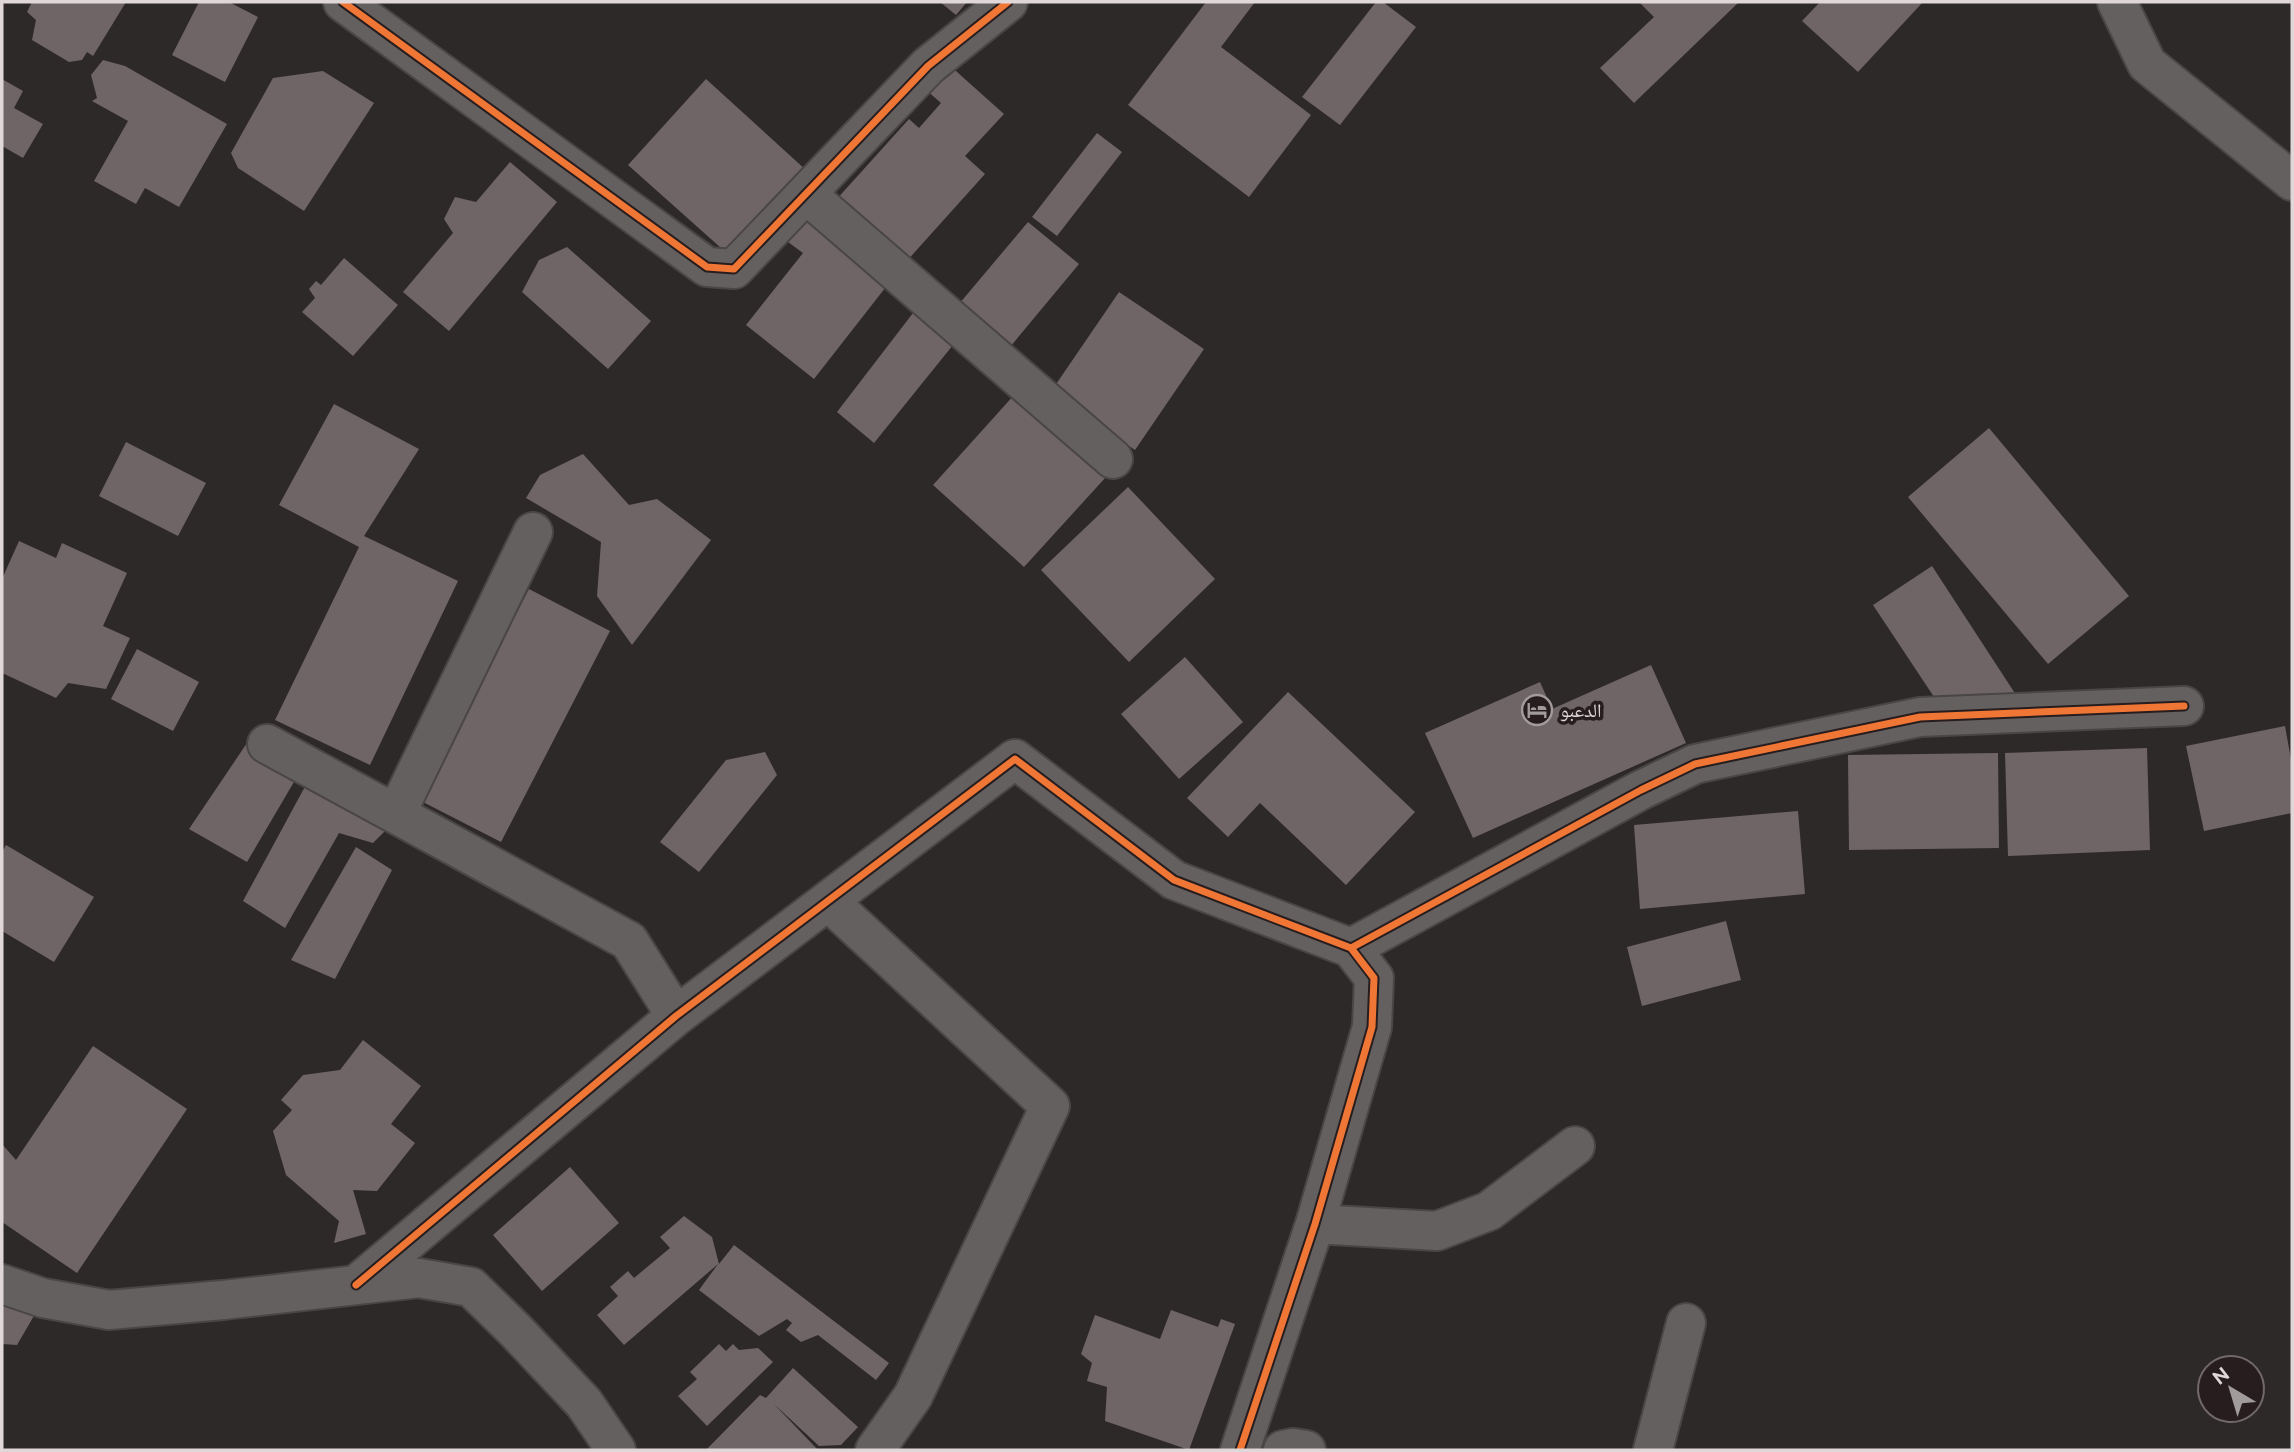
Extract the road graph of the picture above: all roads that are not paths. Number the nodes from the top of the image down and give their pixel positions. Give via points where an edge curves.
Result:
1 (343, 2) edge
2 (1008, 2) edge
3 (2117, 2) edge
4 (2292, 181) edge
5 (806, 194) junction
6 (1113, 459) dead end
7 (533, 532) dead end
8 (2184, 706) dead end
9 (267, 744) dead end
10 (396, 814) junction
11 (828, 901) junction
12 (1351, 948) junction
13 (676, 1016) junction
14 (1575, 1146) dead end
15 (1315, 1224) junction
16 (2, 1284) edge
17 (356, 1284) junction
18 (1686, 1323) dead end
19 (616, 1450) edge
20 (875, 1450) edge
21 (1240, 1450) edge
22 (1283, 1450) edge
23 (1306, 1450) edge
24 (1653, 1450) edge

1 - 5 street via 707,267 734,269
2 - 5 street via 928,66
3 - 4 street via 2147,64
5 - 6 street
7 - 10 street
8 - 12 street via 1920,717 1695,764
9 - 10 street
10 - 13 street via 628,941
11 - 12 street via 1015,759 1174,880
11 - 13 street
11 - 20 street via 1050,1106 913,1396
12 - 15 street via 1374,978 1372,1027
13 - 17 street
14 - 15 street via 1489,1211 1437,1231
15 - 21 street
16 - 17 street via 109,1310
17 - 19 street via 418,1278 471,1287 584,1403
18 - 24 street
22 - 23 street

